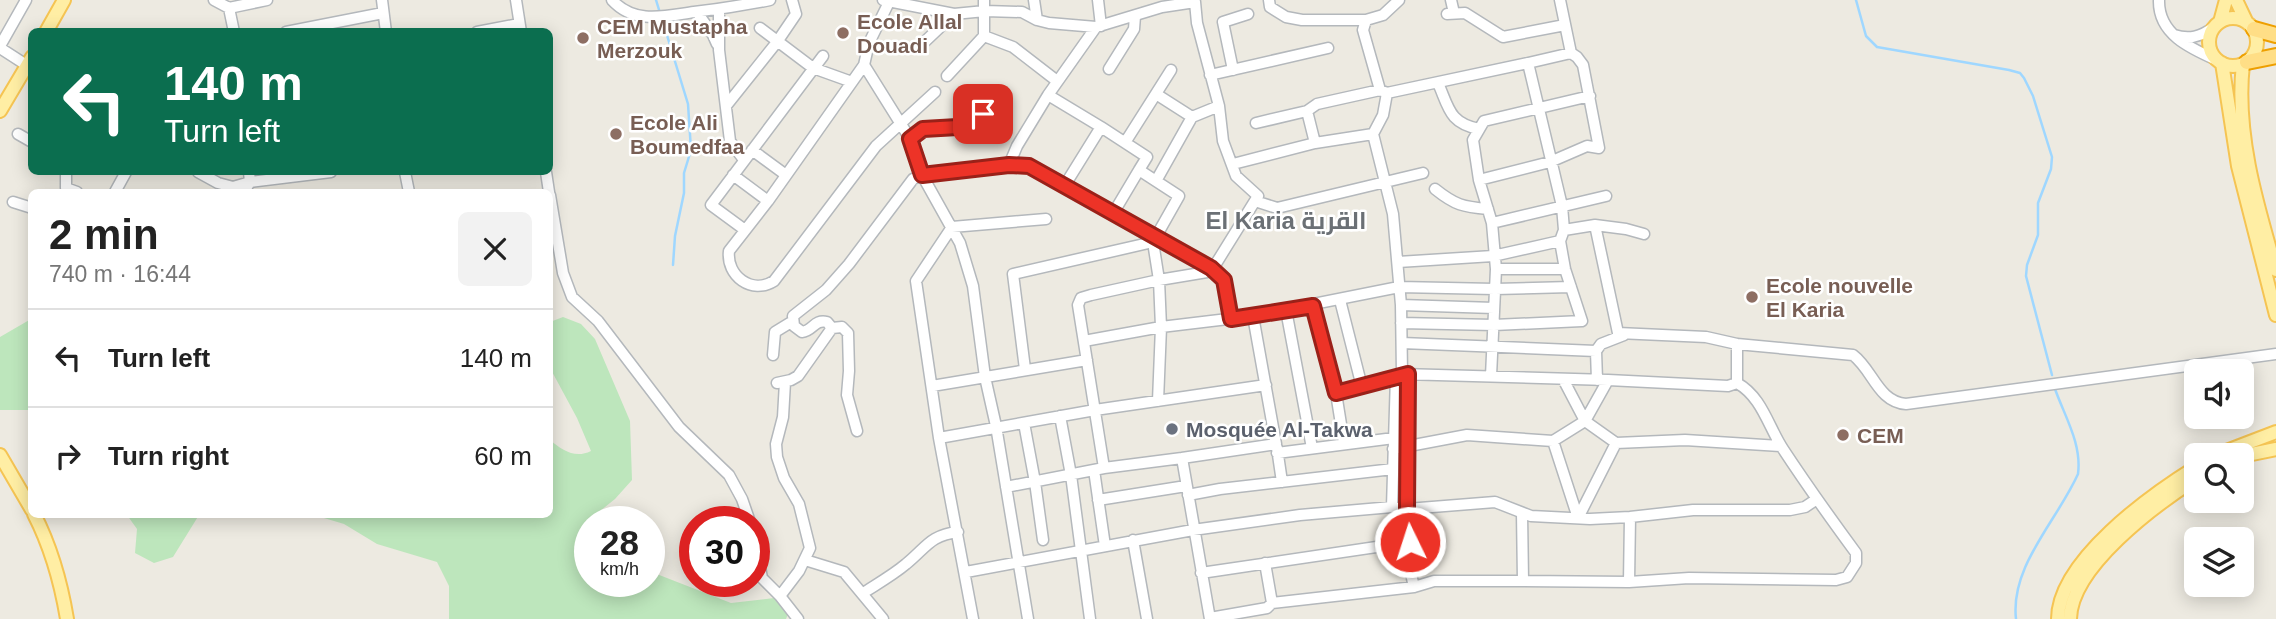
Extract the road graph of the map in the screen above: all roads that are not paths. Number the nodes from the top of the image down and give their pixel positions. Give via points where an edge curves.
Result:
1 (26, 0) edge
2 (64, 0) edge
3 (214, 0) edge
4 (267, 0) edge
5 (382, 0) edge
6 (516, 0) edge
7 (612, 0) edge
8 (768, 0) edge
9 (792, 0) edge
10 (939, 0) edge
11 (1034, 0) edge
12 (1098, 0) edge
13 (1269, 0) edge
14 (1399, 0) edge
15 (1451, 0) edge
16 (1560, 0) edge
17 (2159, 0) edge
18 (2226, 0) edge
19 (2236, 0) edge
20 (888, 1) edge
21 (1194, 1) edge
22 (1161, 4) edge
23 (724, 6) edge
24 (985, 6) edge
25 (229, 8) junction
26 (697, 12) junction
27 (940, 12) junction
28 (383, 13) junction
29 (954, 14) junction
30 (1248, 14) dead end
31 (1135, 16) junction
32 (1037, 20) junction
33 (1366, 20) junction
34 (1565, 25) junction
35 (2217, 25) junction
36 (2250, 25) junction
37 (1099, 27) junction
38 (48, 28) edge
39 (233, 28) edge
40 (306, 28) edge
41 (385, 28) edge
42 (520, 28) edge
43 (760, 28) dead end
44 (2173, 35) junction
45 (2276, 35) edge
46 (984, 36) junction
47 (777, 42) junction
48 (0, 47) edge
49 (918, 48) dead end
50 (1328, 48) dead end
51 (719, 50) junction
52 (1571, 53) junction
53 (823, 56) dead end
54 (2276, 56) edge
55 (28, 62) edge
56 (2220, 62) junction
57 (1528, 63) junction
58 (2245, 63) junction
59 (864, 65) junction
60 (28, 66) edge
61 (813, 68) junction
62 (1109, 69) dead end
63 (1171, 69) dead end
64 (1233, 70) junction
65 (1210, 75) junction
66 (947, 76) dead end
67 (1057, 81) junction
68 (852, 82) junction
69 (1438, 83) junction
70 (1383, 91) junction
71 (935, 92) dead end
72 (1156, 94) junction
73 (1048, 95) junction
74 (1590, 96) junction
75 (992, 102) dead end
76 (726, 106) junction
77 (1219, 106) junction
78 (1538, 108) junction
79 (0, 111) edge
80 (1307, 111) junction
81 (1192, 117) junction
82 (900, 121) junction
83 (1256, 123) dead end
84 (1101, 127) junction
85 (1466, 127) junction
86 (1479, 129) junction
87 (18, 134) dead end
88 (1373, 134) junction
89 (910, 139) junction
90 (28, 140) edge
91 (1473, 140) junction
92 (1126, 141) junction
93 (1315, 143) junction
94 (752, 150) junction
95 (744, 160) junction
96 (1550, 162) junction
97 (1233, 164) junction
98 (1009, 165) junction
99 (1139, 170) junction
100 (1423, 173) dead end
101 (203, 175) edge
102 (282, 175) edge
103 (733, 175) junction
104 (786, 175) junction
105 (922, 175) junction
106 (250, 177) edge
107 (1479, 180) junction
108 (1156, 181) junction
109 (1385, 182) junction
110 (1065, 185) junction
111 (1435, 188) dead end
112 (1606, 196) dead end
113 (768, 201) junction
114 (1255, 201) junction
115 (13, 202) dead end
116 (1562, 206) junction
117 (28, 207) edge
118 (1488, 209) junction
119 (1114, 212) junction
120 (553, 217) edge
121 (1046, 219) dead end
122 (1492, 223) junction
123 (1595, 225) junction
124 (952, 227) junction
125 (745, 230) junction
126 (1564, 230) junction
127 (1644, 234) dead end
128 (1155, 239) junction
129 (1560, 241) junction
130 (1493, 256) junction
131 (1398, 262) junction
132 (1211, 268) junction
133 (1496, 269) junction
134 (1565, 269) junction
135 (2276, 270) edge
136 (1159, 280) junction
137 (1399, 287) junction
138 (1571, 287) junction
139 (1494, 289) junction
140 (1340, 300) junction
141 (1313, 306) junction
142 (1401, 306) junction
143 (1494, 308) junction
144 (1286, 310) junction
145 (1253, 316) junction
146 (2276, 316) edge
147 (1231, 319) junction
148 (793, 321) junction
149 (1401, 323) junction
150 (1494, 325) junction
151 (1161, 327) junction
152 (832, 328) junction
153 (1624, 335) junction
154 (1084, 341) junction
155 (1402, 343) junction
156 (1737, 344) junction
157 (1493, 347) junction
158 (1596, 351) junction
159 (773, 355) dead end
160 (2276, 355) edge
161 (1087, 359) junction
162 (1025, 369) junction
163 (1402, 375) junction
164 (1491, 376) junction
165 (985, 377) junction
166 (1563, 379) junction
167 (1603, 380) junction
168 (1737, 383) junction
169 (1266, 385) junction
170 (932, 386) junction
171 (1362, 387) junction
172 (1336, 393) junction
173 (1157, 401) junction
174 (1095, 410) junction
175 (1060, 416) junction
176 (1585, 421) junction
177 (1024, 423) junction
178 (996, 426) junction
179 (857, 431) dead end
180 (2276, 432) edge
181 (939, 438) junction
182 (1553, 441) junction
183 (1344, 443) junction
184 (1393, 443) junction
185 (1616, 443) junction
186 (2247, 443) edge
187 (1781, 446) junction
188 (1407, 447) junction
189 (1312, 448) junction
190 (1277, 449) junction
191 (2276, 449) edge
192 (2254, 454) edge
193 (0, 455) edge
194 (1182, 458) junction
195 (1099, 469) junction
196 (1393, 469) junction
197 (1071, 475) junction
198 (2184, 475) edge
199 (1035, 482) junction
200 (1282, 482) junction
201 (1006, 487) junction
202 (2184, 488) edge
203 (1187, 491) junction
204 (1817, 499) junction
205 (1098, 500) junction
206 (28, 503) edge
207 (744, 506) edge
208 (1392, 507) junction
209 (1407, 508) junction
210 (1522, 513) junction
211 (1630, 517) junction
212 (36, 518) edge
213 (1578, 519) junction
214 (1193, 530) junction
215 (958, 533) junction
216 (1043, 540) dead end
217 (1133, 540) junction
218 (1404, 543) junction
219 (1105, 546) junction
220 (1081, 550) junction
221 (805, 560) junction
222 (1020, 562) junction
223 (1265, 563) junction
224 (965, 572) junction
225 (1201, 573) junction
226 (1523, 581) junction
227 (1629, 582) junction
228 (770, 586) edge
229 (1414, 587) junction
230 (863, 593) junction
231 (780, 596) junction
232 (1272, 603) junction
233 (67, 619) edge
234 (798, 619) edge
235 (883, 619) edge
236 (973, 619) edge
237 (1028, 619) edge
238 (1090, 619) edge
239 (1147, 619) edge
240 (1210, 619) edge
241 (2058, 619) edge
242 (2070, 619) edge

1 - 48 street
2 - 38 main road
3 - 25 street
4 - 25 street
5 - 28 street
6 - 42 street
7 - 26 street via 633,15 656,19
8 - 23 street
9 - 47 street via 796,14
10 - 27 street
11 - 32 street
12 - 37 street
13 - 33 street via 1270,7 1286,17
14 - 33 street via 1383,15
15 - 34 street via 1450,14 1465,13 1503,37
16 - 34 street
17 - 44 street via 2161,18
18 - 35 main road
19 - 36 main road
20 - 27 street
20 - 59 street
21 - 22 street
21 - 65 street
22 - 31 street
23 - 26 street
23 - 51 street
24 - 29 street
24 - 32 street via 1022,12
24 - 46 street
25 - 39 street
26 - 51 street
27 - 29 street
28 - 40 street
28 - 41 street
29 - 49 street
30 - 64 street via 1223,22
31 - 37 street
31 - 62 street via 1134,29
32 - 37 street
33 - 70 street via 1363,30
34 - 52 street
35 - 36 main road via 2233,18
35 - 44 street via 2192,38
35 - 56 main road via 2209,45
36 - 45 highway
36 - 58 main road via 2257,38 2256,49
37 - 67 street
43 - 47 street
44 - 56 street
46 - 66 street
46 - 67 street via 1013,47
47 - 61 street
47 - 76 street
48 - 55 street
50 - 64 street
51 - 76 street
52 - 57 street
52 - 74 street via 1583,65
53 - 61 street
54 - 58 highway
56 - 58 main road via 2232,66
56 - 146 main road via 2238,166
57 - 69 street
57 - 78 street
58 - 135 main road via 2241,103 2245,141
59 - 68 street
59 - 82 street
60 - 79 main road
61 - 68 street
61 - 94 street
63 - 72 street
64 - 65 street
65 - 77 street
67 - 73 street
68 - 104 street
69 - 70 street
69 - 85 street via 1455,121
70 - 80 street via 1317,104
70 - 88 street via 1387,106
71 - 82 street
72 - 81 street
72 - 92 street
73 - 84 street
73 - 98 street
74 - 78 street
74 - 96 street via 1599,148 1587,146
75 - 89 street via 975,126 923,129
76 - 95 street via 730,141
77 - 81 street
77 - 97 street via 1223,141
78 - 86 street via 1484,121
78 - 96 street
80 - 83 street
80 - 93 street
81 - 108 street
82 - 89 street
82 - 125 street via 876,145 767,285 751,286 730,269 729,251
84 - 92 street
84 - 110 street
85 - 86 street
85 - 91 street
86 - 91 street
87 - 90 street
88 - 93 street
88 - 109 street
89 - 105 street
91 - 107 street
92 - 99 street via 1147,157
93 - 97 street
94 - 95 street
94 - 104 street
95 - 103 street
96 - 107 street
96 - 116 street
97 - 114 street via 1236,176 1258,196
98 - 105 street
98 - 110 street via 1029,166
99 - 108 street
99 - 119 street
100 - 109 street
101 - 106 street via 233,187
102 - 106 street
103 - 113 street
103 - 125 street via 711,205
104 - 113 street
105 - 124 street
105 - 148 street via 913,179 849,264 793,316
107 - 118 street
108 - 128 street via 1179,195
109 - 114 street via 1277,208
109 - 131 street
110 - 119 street
111 - 118 street via 1461,206
112 - 116 street
113 - 125 street
114 - 132 street
115 - 117 street
116 - 122 street
116 - 126 street
118 - 122 street
119 - 128 street
120 - 207 street via 572,297 598,321 678,427 729,475
121 - 124 street
122 - 130 street
123 - 126 street
123 - 127 street
123 - 153 street via 1615,327
124 - 165 street via 973,286
124 - 170 street via 916,281
126 - 129 street
128 - 132 street
128 - 136 street
128 - 162 street via 1013,274
129 - 130 street
129 - 134 street
130 - 131 street
130 - 133 street
131 - 137 street
132 - 136 street
132 - 147 street via 1224,280
133 - 134 street
133 - 139 street
134 - 138 street
136 - 151 street
136 - 154 street via 1081,298
137 - 139 street
137 - 140 street
137 - 142 street
138 - 139 street
138 - 150 street via 1582,321
139 - 143 street
140 - 141 street
140 - 171 street
141 - 144 street
141 - 172 street
142 - 143 street
142 - 149 street
143 - 150 street
144 - 145 street
144 - 189 street
145 - 147 street
145 - 169 street
147 - 151 street
148 - 152 street via 802,332 820,321
148 - 159 street via 775,332
149 - 150 street
149 - 155 street
150 - 157 street
151 - 154 street
151 - 173 street
152 - 179 street via 842,327 848,333 847,395
152 - 221 street via 803,371 781,382 783,417 776,451 799,504 810,548
153 - 156 street via 1706,337
153 - 158 street via 1601,344
154 - 161 street
155 - 157 street
155 - 163 street
156 - 160 street via 1853,355 1885,396 1906,404
156 - 168 street
157 - 158 street
157 - 164 street
158 - 167 street
161 - 162 street
161 - 174 street
162 - 165 street
163 - 164 street
163 - 171 street
163 - 184 street
163 - 188 street
164 - 166 street
165 - 170 street
165 - 178 street
166 - 167 street
166 - 176 street
167 - 168 street
167 - 176 street
168 - 187 street via 1756,400
169 - 173 street
169 - 190 street
170 - 181 street
171 - 172 street
172 - 183 street
173 - 174 street
174 - 175 street
174 - 195 street
175 - 177 street
175 - 197 street
176 - 182 street
176 - 185 street
177 - 178 street
177 - 199 street
178 - 181 street
178 - 201 street
180 - 186 main road
181 - 215 street
182 - 188 street via 1467,435
182 - 213 street
183 - 184 street
183 - 189 street
184 - 188 street
184 - 196 street
185 - 187 street via 1685,440
185 - 213 street
187 - 204 street
188 - 209 street
189 - 190 street
190 - 194 street
190 - 200 street
191 - 192 main road
193 - 206 main road
194 - 195 street
194 - 203 street
195 - 197 street
195 - 205 street
196 - 200 street
196 - 208 street
197 - 199 street
197 - 220 street
198 - 241 main road via 2146,501 2095,548 2069,581
199 - 201 street
199 - 216 street
200 - 203 street
201 - 222 street
202 - 242 main road via 2138,522 2100,560 2078,587
203 - 205 street
203 - 214 street
204 - 211 street via 1790,510 1693,510
204 - 227 street via 1856,553 1856,563 1847,577
205 - 219 street
208 - 209 street
208 - 214 street
209 - 210 street via 1495,502
209 - 218 street via 1410,542
210 - 213 street
210 - 226 street
211 - 213 street
211 - 227 street
212 - 233 main road via 61,584
214 - 217 street
214 - 225 street
215 - 224 street
215 - 230 street via 934,538 900,569
217 - 219 street
217 - 239 street
218 - 223 street
218 - 229 street
219 - 220 street
220 - 222 street
220 - 238 street
221 - 230 street via 844,572
221 - 231 street
222 - 224 street
222 - 237 street
223 - 225 street
223 - 232 street
224 - 236 street
225 - 240 street
226 - 227 street
226 - 229 street via 1434,581
228 - 231 street
229 - 232 street
230 - 235 street
231 - 234 street
232 - 240 street via 1267,608

